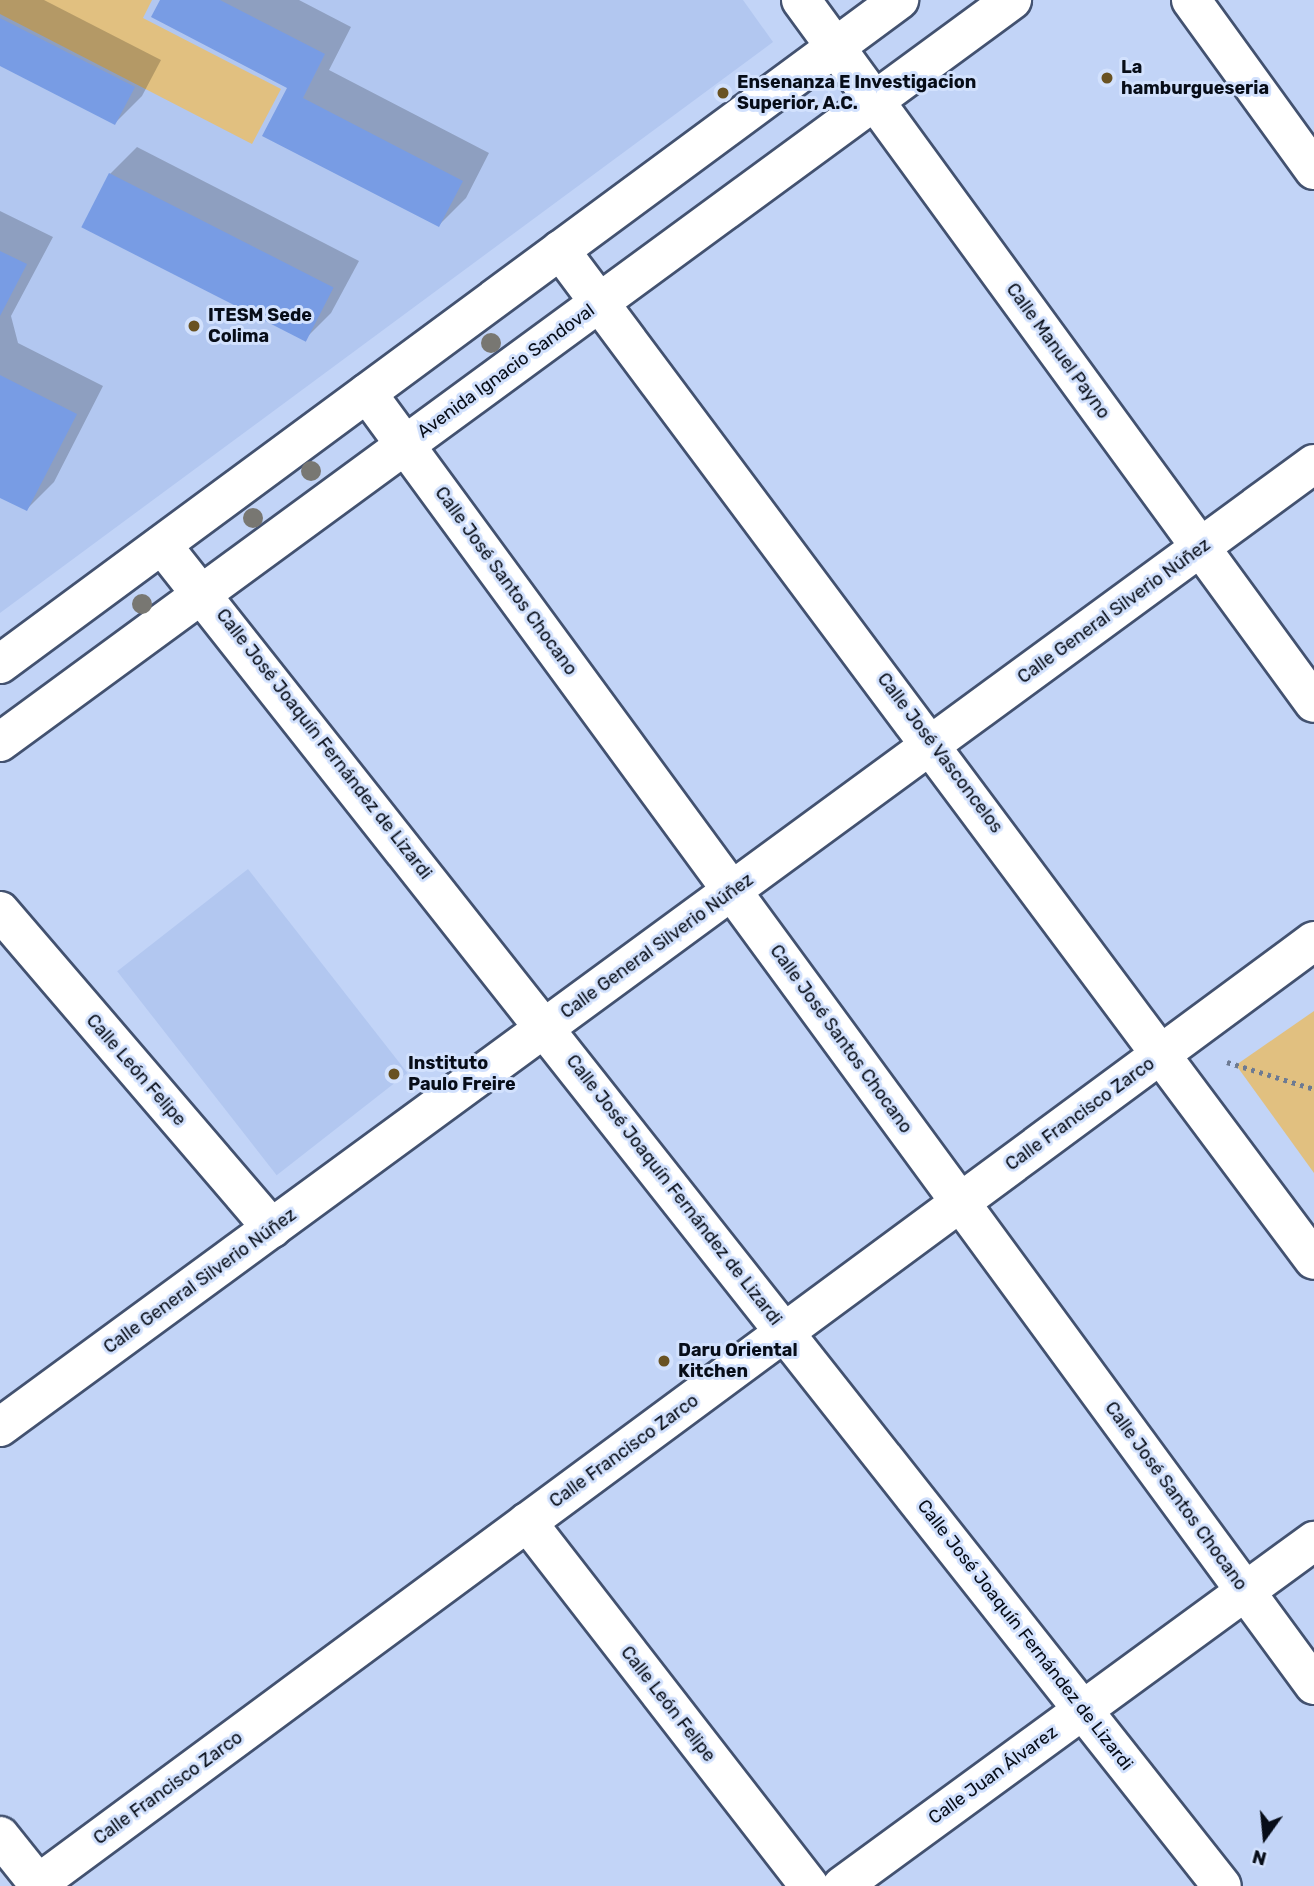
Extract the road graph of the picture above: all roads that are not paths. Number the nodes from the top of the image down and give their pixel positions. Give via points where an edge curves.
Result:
1 (801, 0) edge
2 (899, 0) edge
3 (1012, 0) edge
4 (1191, 0) edge
5 (835, 47) junction
6 (875, 101) junction
7 (1314, 170) edge
8 (560, 250) junction
9 (598, 304) junction
10 (367, 393) junction
11 (406, 444) junction
12 (1314, 464) edge
13 (162, 545) junction
14 (1201, 547) junction
15 (205, 592) junction
16 (0, 664) edge
17 (1314, 703) edge
18 (0, 742) edge
19 (934, 743) junction
20 (733, 891) junction
21 (0, 911) edge
22 (1314, 941) edge
23 (546, 1027) junction
24 (1162, 1053) junction
25 (960, 1202) junction
26 (272, 1228) junction
27 (1314, 1260) edge
28 (786, 1331) junction
29 (0, 1427) edge
30 (527, 1522) junction
31 (1314, 1541) edge
32 (1245, 1591) junction
33 (1314, 1685) edge
34 (1083, 1710) junction
35 (0, 1836) edge
36 (38, 1885) edge
37 (809, 1886) edge
38 (842, 1886) edge
39 (1222, 1886) edge

1 - 5 street, Calle Manuel Payno
2 - 5 street
3 - 6 street, Avenida Ignacio Sandoval
4 - 7 street
5 - 6 street, Calle Manuel Payno
5 - 8 street
6 - 9 street, Avenida Ignacio Sandoval
6 - 14 street, Calle Manuel Payno
8 - 9 street, Calle José Vasconcelos
8 - 10 street
9 - 11 street, Avenida Ignacio Sandoval
9 - 19 street, Calle José Vasconcelos
10 - 11 street, Calle José Santos Chocano
10 - 13 street
11 - 15 street, Avenida Ignacio Sandoval
11 - 20 street, Calle José Santos Chocano
12 - 14 street, Calle General Silverio Núñez
13 - 15 street, Calle José Joaquín Fernández de Lizardi
13 - 16 street
14 - 17 street, Calle Manuel Payno
14 - 19 street, Calle General Silverio Núñez
15 - 18 street, Avenida Ignacio Sandoval
15 - 23 street, Calle José Joaquín Fernández de Lizardi
19 - 20 street, Calle General Silverio Núñez
19 - 24 street, Calle José Vasconcelos
20 - 23 street, Calle General Silverio Núñez
20 - 25 street, Calle José Santos Chocano
21 - 26 street, Calle León Felipe
22 - 24 street, Calle Francisco Zarco
23 - 26 street, Calle General Silverio Núñez
23 - 28 street, Calle José Joaquín Fernández de Lizardi
24 - 25 street, Calle Francisco Zarco
24 - 27 street, Calle José Vasconcelos
25 - 28 street, Calle Francisco Zarco
25 - 32 street, Calle José Santos Chocano
26 - 29 street, Calle General Silverio Núñez
28 - 30 street, Calle Francisco Zarco
28 - 34 street, Calle José Joaquín Fernández de Lizardi
30 - 36 street, Calle Francisco Zarco
30 - 37 street, Calle León Felipe
31 - 32 street, Calle Juan Álvarez
32 - 33 street, Calle José Santos Chocano
32 - 34 street, Calle Juan Álvarez
34 - 38 street, Calle Juan Álvarez
34 - 39 street, Calle José Joaquín Fernández de Lizardi
35 - 36 street

